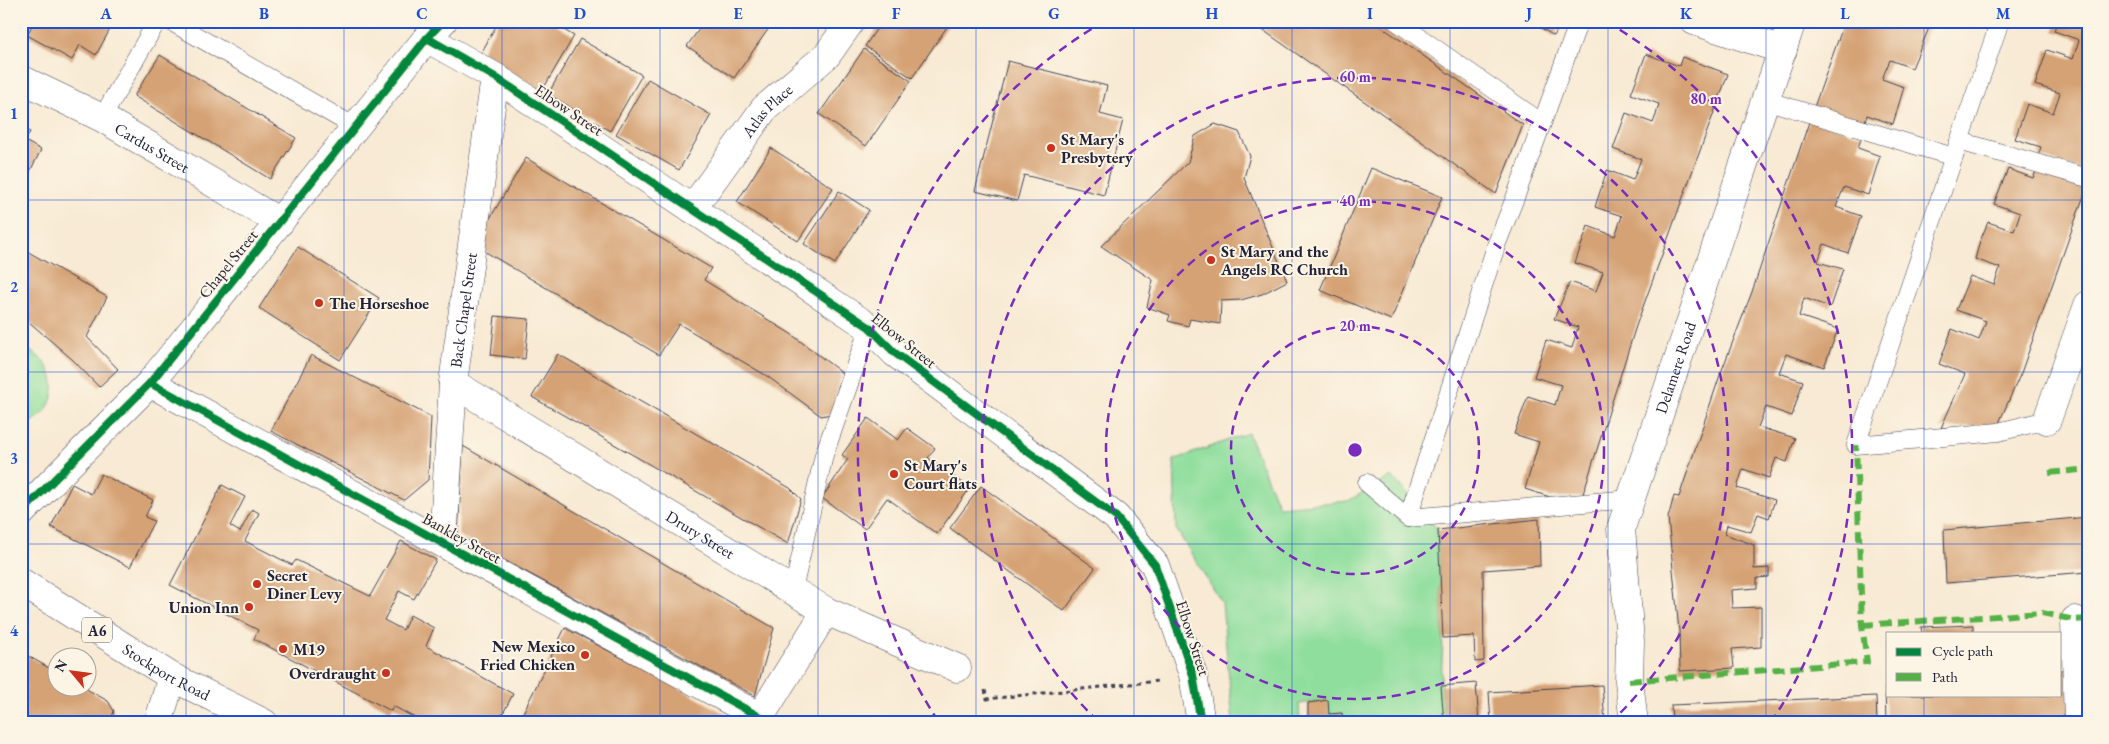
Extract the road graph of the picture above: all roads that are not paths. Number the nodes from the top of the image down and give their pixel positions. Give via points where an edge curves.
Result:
1 (157, 21) edge
2 (170, 21) edge
3 (851, 21) edge
4 (1396, 21) edge
5 (1579, 21) edge
6 (1694, 21) edge
7 (1792, 21) edge
8 (2000, 21) edge
9 (435, 30) edge
10 (1782, 50) junction
11 (495, 77) junction
12 (21, 79) edge
13 (1765, 100) junction
14 (102, 118) junction
15 (1542, 122) junction
16 (355, 127) junction
17 (1957, 149) junction
18 (2088, 178) edge
19 (692, 209) junction
20 (280, 222) junction
21 (2088, 305) edge
22 (869, 327) junction
23 (150, 382) junction
24 (453, 383) junction
25 (2047, 420) joint
26 (1366, 482) dead end
27 (1630, 498) junction
28 (21, 513) edge
29 (1408, 518) junction
30 (443, 543) junction
31 (21, 582) edge
32 (793, 590) junction
33 (826, 611) junction
34 (2075, 620) dead end
35 (957, 668) road end
36 (172, 677) junction
37 (760, 720) edge
38 (158, 723) edge
39 (264, 723) edge
40 (1201, 723) edge
41 (1634, 723) edge
42 (2078, 723) edge

1 - 14 lane
2 - 16 lane
3 - 19 main road, Atlas Place via 827,55 764,109
4 - 15 lane
5 - 15 lane
6 - 10 main road
7 - 10 main road, Delamere Road
8 - 17 lane
9 - 11 main road, Elbow Street
9 - 16 main road, Chapel Street
10 - 13 main road, Delamere Road
11 - 19 main road, Elbow Street
11 - 24 main road, Back Chapel Street
12 - 14 main road, Cardus Street
13 - 17 lane
13 - 27 main road, Delamere Road
14 - 20 main road, Cardus Street
15 - 29 lane via 1497,243
16 - 20 main road, Chapel Street
17 - 18 lane
17 - 25 lane via 1856,445 1998,432
19 - 22 main road, Elbow Street
20 - 23 main road, Chapel Street
21 - 25 main road
22 - 32 lane via 824,455
22 - 40 main road, Elbow Street via 894,353 1116,517 1155,565 1193,675
23 - 28 main road, Chapel Street
23 - 30 main road, Bankley Street
24 - 30 main road, Back Chapel Street
24 - 32 main road, Drury Street
26 - 29 lane
27 - 29 lane
27 - 41 main road, Delamere Road via 1621,528
30 - 37 main road, Bankley Street
31 - 36 main road, Stockport Road / A6
32 - 33 main road, Drury Street
33 - 35 main road, Drury Street
33 - 37 main road
34 - 42 main road
36 - 38 main road
36 - 39 main road, Stockport Road / A6

